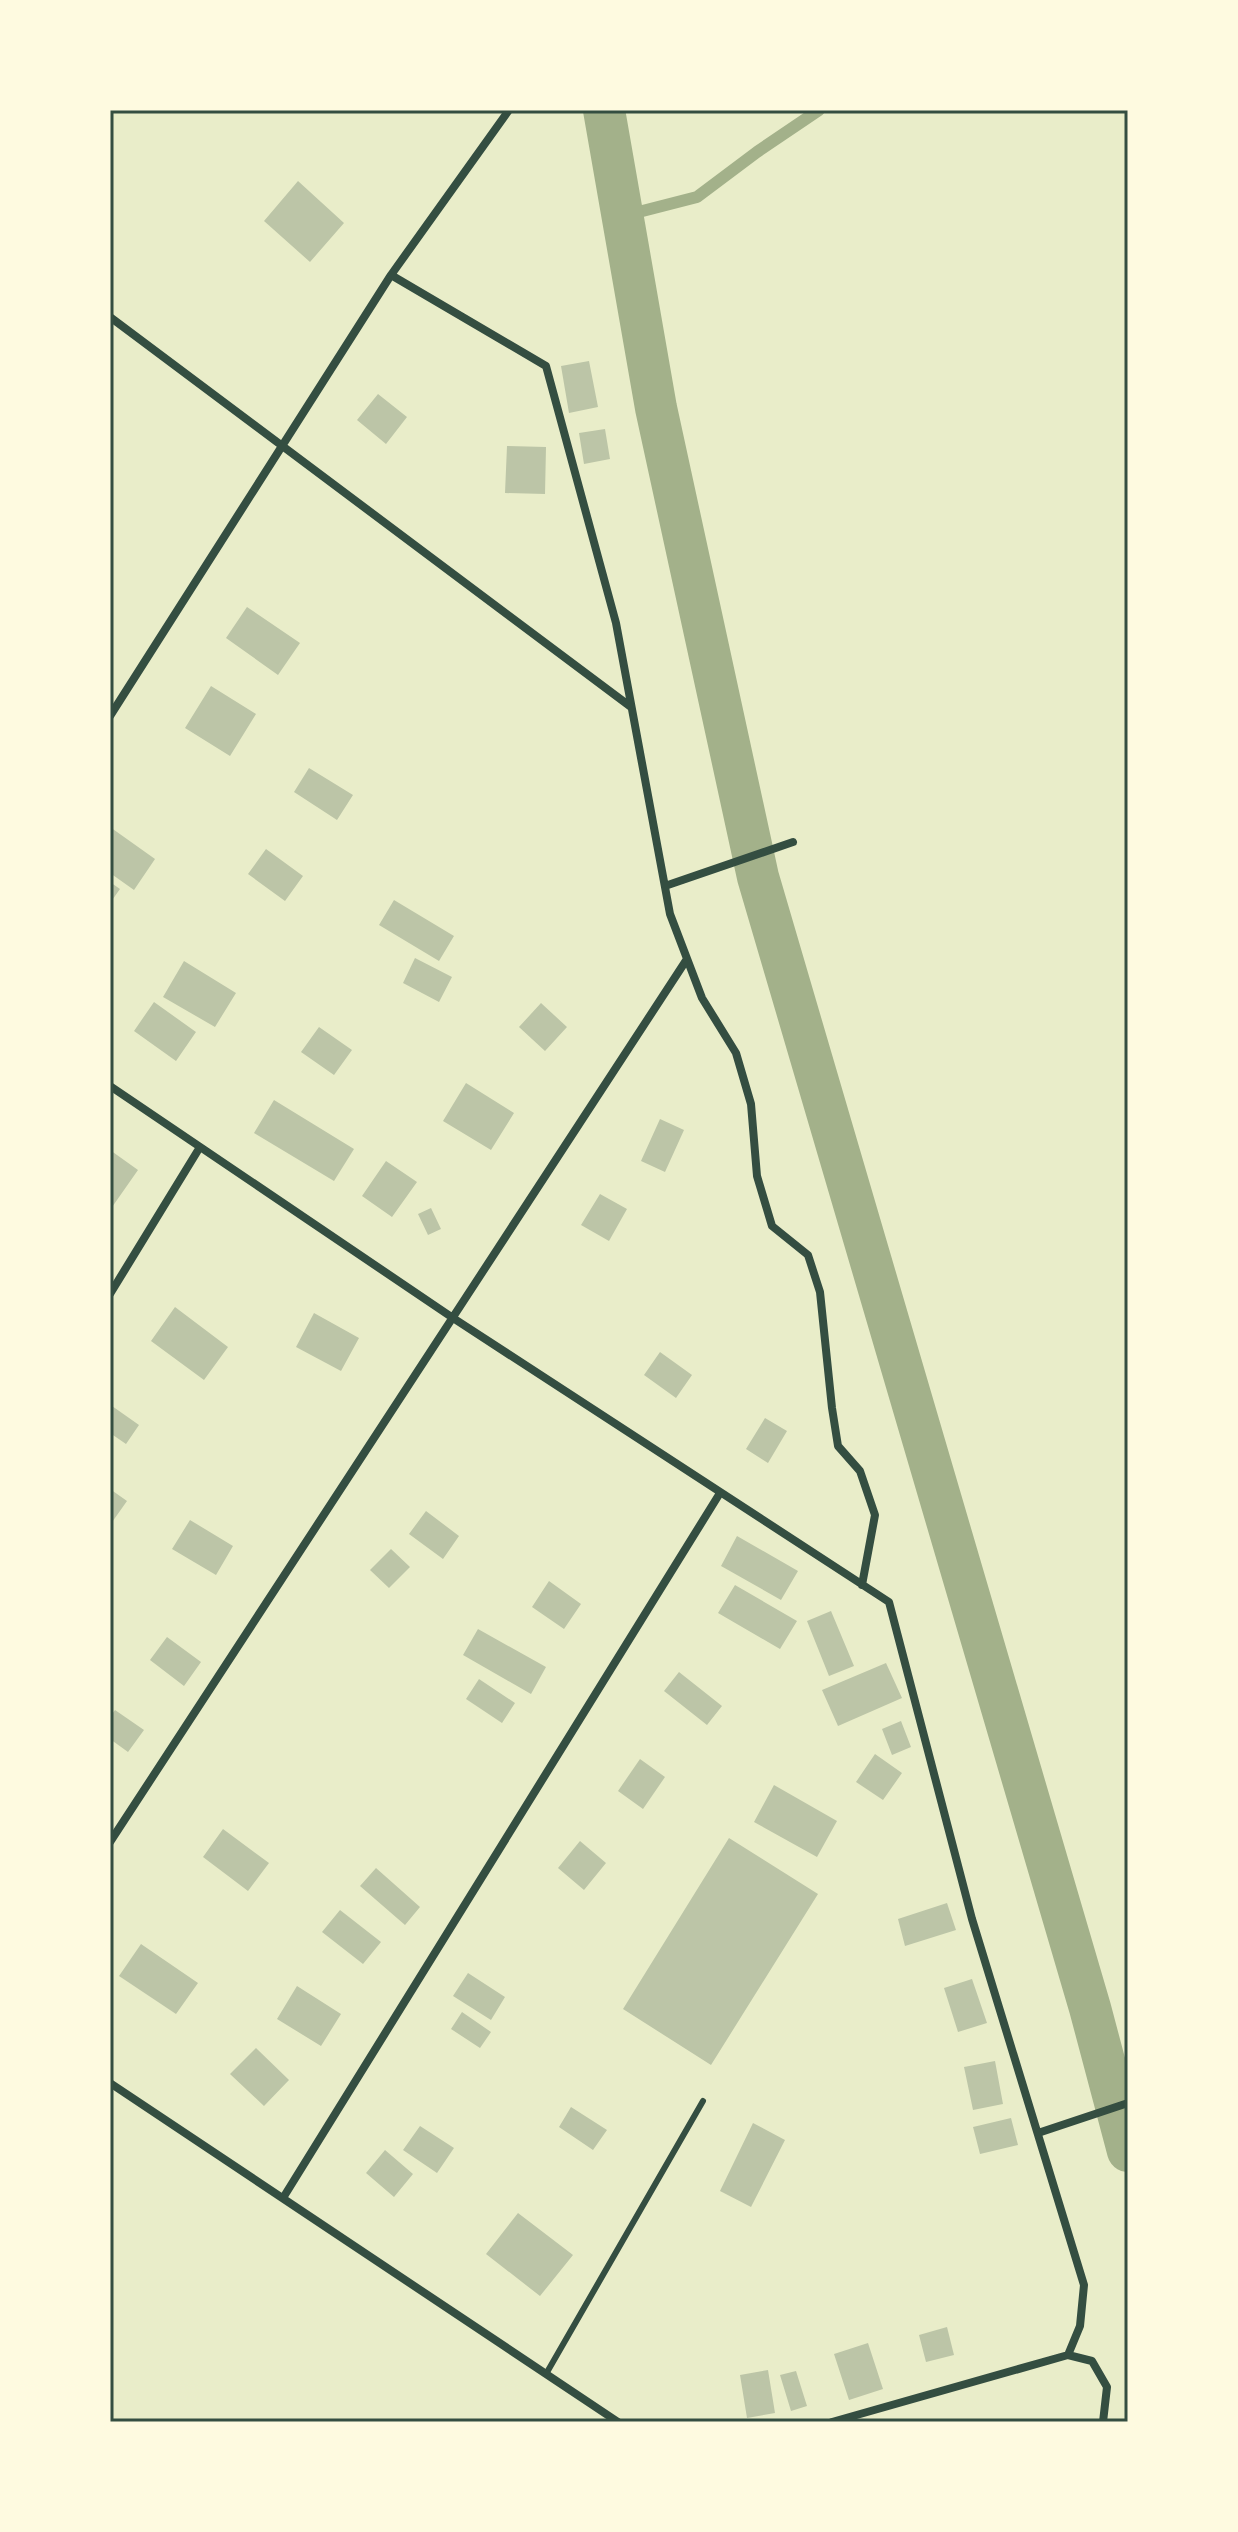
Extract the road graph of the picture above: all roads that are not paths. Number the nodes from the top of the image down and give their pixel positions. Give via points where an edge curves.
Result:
1 (509, 110) edge
2 (391, 275) junction
3 (110, 317) edge
4 (282, 446) junction
5 (632, 707) junction
6 (110, 716) edge
7 (793, 842) dead end
8 (665, 886) junction
9 (687, 959) junction
10 (110, 1086) edge
11 (200, 1147) junction
12 (110, 1294) edge
13 (453, 1318) junction
14 (720, 1493) junction
15 (862, 1585) junction
16 (110, 1842) edge
17 (110, 2083) edge
18 (703, 2101) dead end
19 (1128, 2103) edge
20 (1038, 2133) junction
21 (283, 2198) junction
22 (1068, 2355) junction
23 (546, 2374) junction
24 (618, 2422) edge
25 (832, 2422) edge
26 (1103, 2422) edge

1 - 2 street
2 - 4 street
2 - 5 street via 546,366 616,623
3 - 4 street
4 - 5 street
4 - 6 street
5 - 8 street
7 - 8 street
8 - 9 street
9 - 13 street
9 - 15 street via 702,998 736,1053 751,1104 757,1176 772,1226 808,1255 820,1292 838,1446 860,1471 875,1515
10 - 11 street
11 - 12 street
11 - 13 street
13 - 14 street
13 - 16 street
14 - 15 street
14 - 21 street
15 - 20 street via 889,1602 972,1919
17 - 21 street
18 - 23 lane
19 - 20 street
20 - 22 street via 1084,2285 1080,2326
21 - 23 street
22 - 25 street
22 - 26 street via 1092,2361 1107,2387
23 - 24 street

